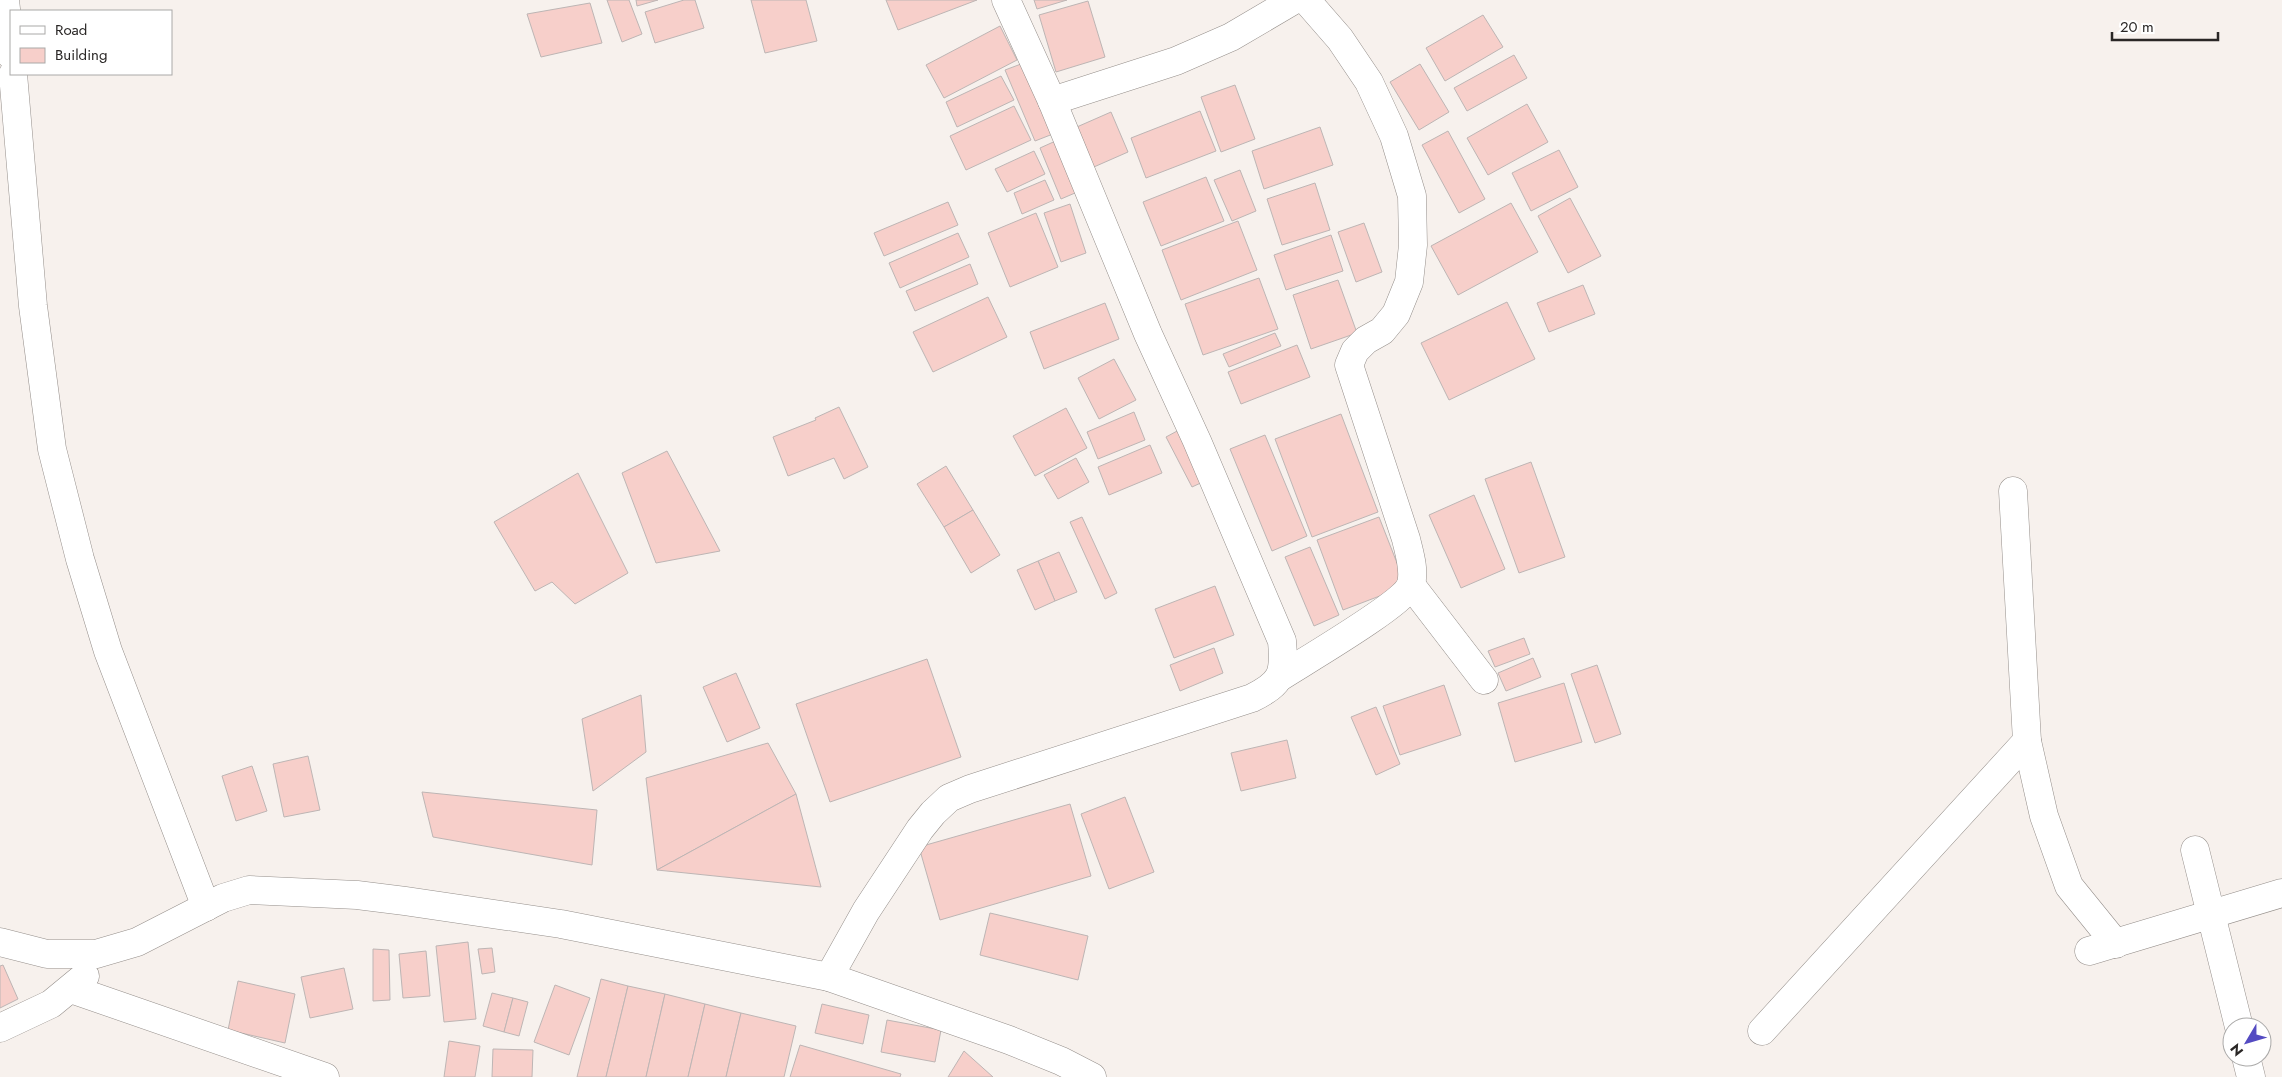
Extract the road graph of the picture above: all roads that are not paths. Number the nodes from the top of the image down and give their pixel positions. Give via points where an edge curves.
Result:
1 (5, 0) edge
2 (1006, 0) edge
3 (1294, 0) edge
4 (1306, 0) edge
5 (10, 46) edge
6 (13, 75) edge
7 (1052, 101) junction
8 (2013, 491) dead end
9 (1411, 585) junction
10 (1280, 677) junction
11 (1484, 680) dead end
12 (2027, 741) junction
13 (2195, 850) dead end
14 (2282, 893) edge
15 (206, 907) junction
16 (2212, 915) junction
17 (0, 942) edge
18 (2116, 944) junction
19 (114, 950) junction
20 (2089, 951) dead end
21 (830, 977) junction
22 (71, 989) junction
23 (2237, 1017) edge
24 (0, 1028) edge
25 (1762, 1031) dead end
26 (325, 1077) edge
27 (1092, 1077) edge

1 - 5 street
2 - 7 street
3 - 7 street via 1231,36 1176,61
4 - 9 street via 1340,39 1369,82 1394,136 1412,196 1413,245 1409,282 1396,314 1382,331 1355,351 1349,365 1406,538 1412,565
6 - 15 street via 34,306 52,450 108,651
7 - 10 street via 1148,334 1282,641
8 - 12 street
9 - 10 street via 1393,604
9 - 11 street
10 - 21 street via 1268,690 1252,698 970,788 949,798 920,829 866,911
12 - 18 street via 2044,816 2069,886
12 - 25 street
13 - 16 street
14 - 16 street
15 - 19 street via 161,931
15 - 21 street via 249,890 357,895 561,924
16 - 18 street
16 - 23 street
17 - 19 street via 47,954 78,955
18 - 20 street
19 - 22 street
21 - 27 street via 1009,1040
22 - 24 street via 52,1004
22 - 26 street

